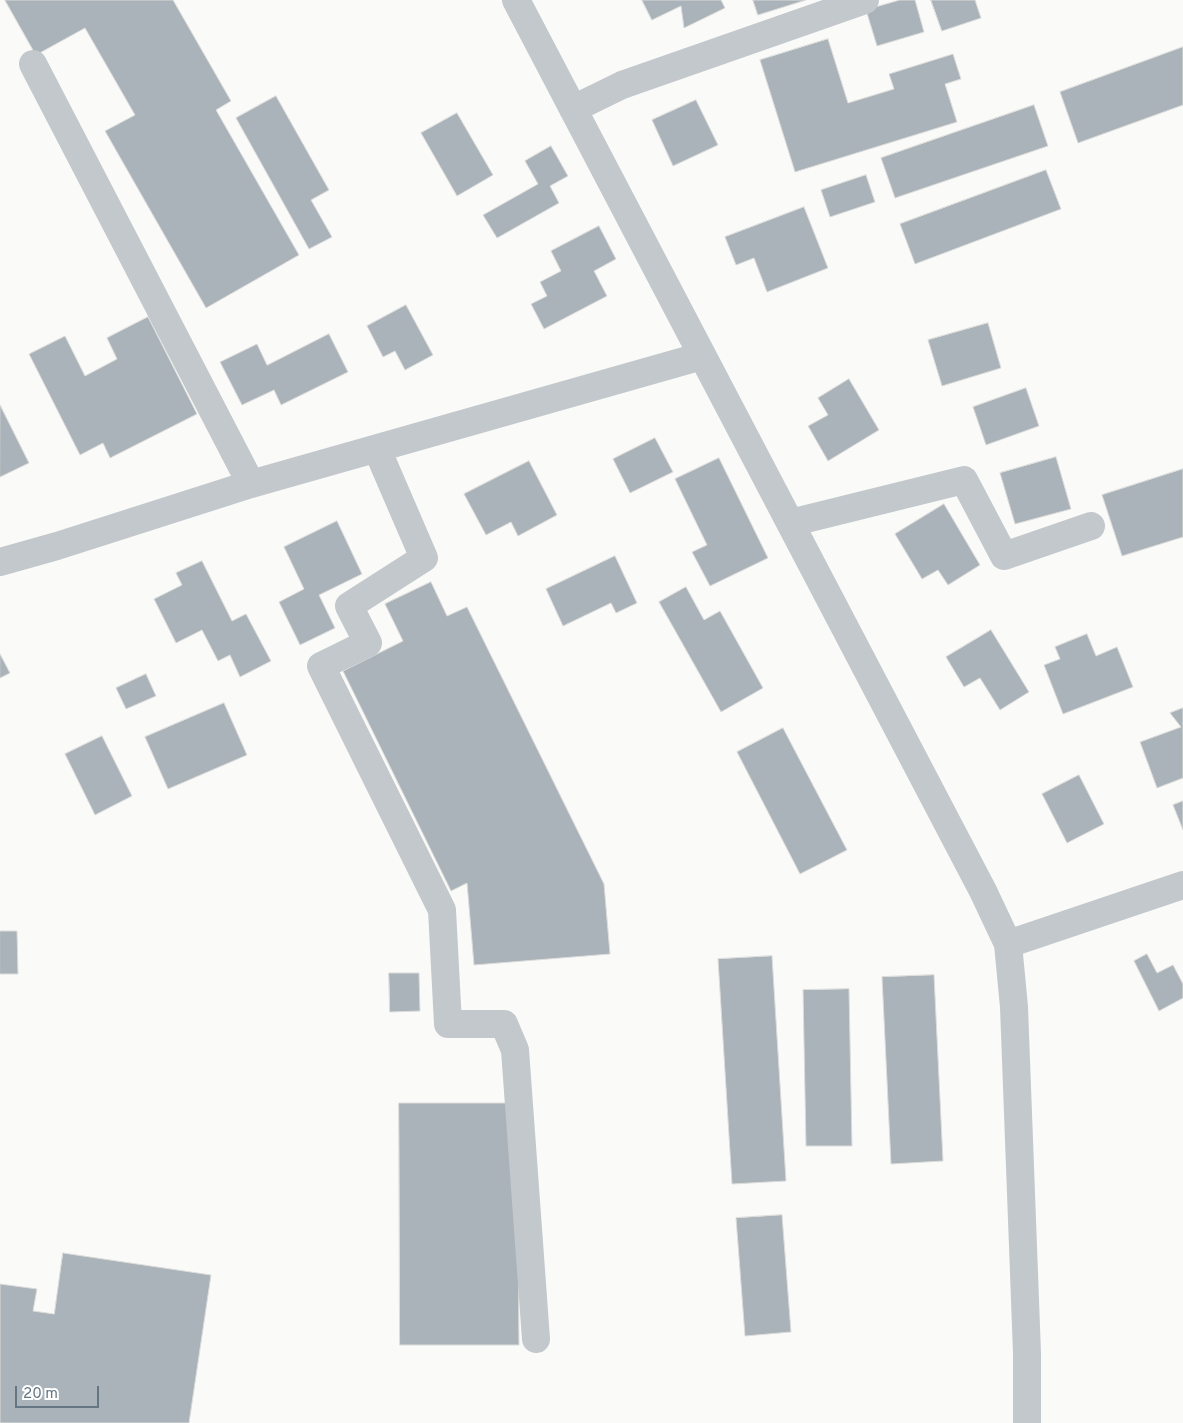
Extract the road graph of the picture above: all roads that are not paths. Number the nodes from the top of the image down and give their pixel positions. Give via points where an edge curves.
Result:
1 (516, 0) edge
2 (865, 0) edge
3 (33, 64) dead end
4 (573, 109) junction
5 (702, 356) junction
6 (377, 449) junction
7 (251, 484) junction
8 (790, 522) junction
9 (1091, 526) dead end
10 (0, 562) edge
11 (1183, 885) edge
12 (1008, 944) junction
13 (536, 1339) dead end
14 (1027, 1423) edge

1 - 4 street
2 - 4 street via 622,85
3 - 7 street
4 - 5 street
5 - 6 street
5 - 8 street
6 - 7 street
6 - 13 street via 424,558 349,606 368,643 321,666 442,910 448,1024 504,1024 515,1050
7 - 10 street
8 - 9 street via 964,480 1004,556
8 - 12 street
11 - 12 street
12 - 14 street via 1014,1007

